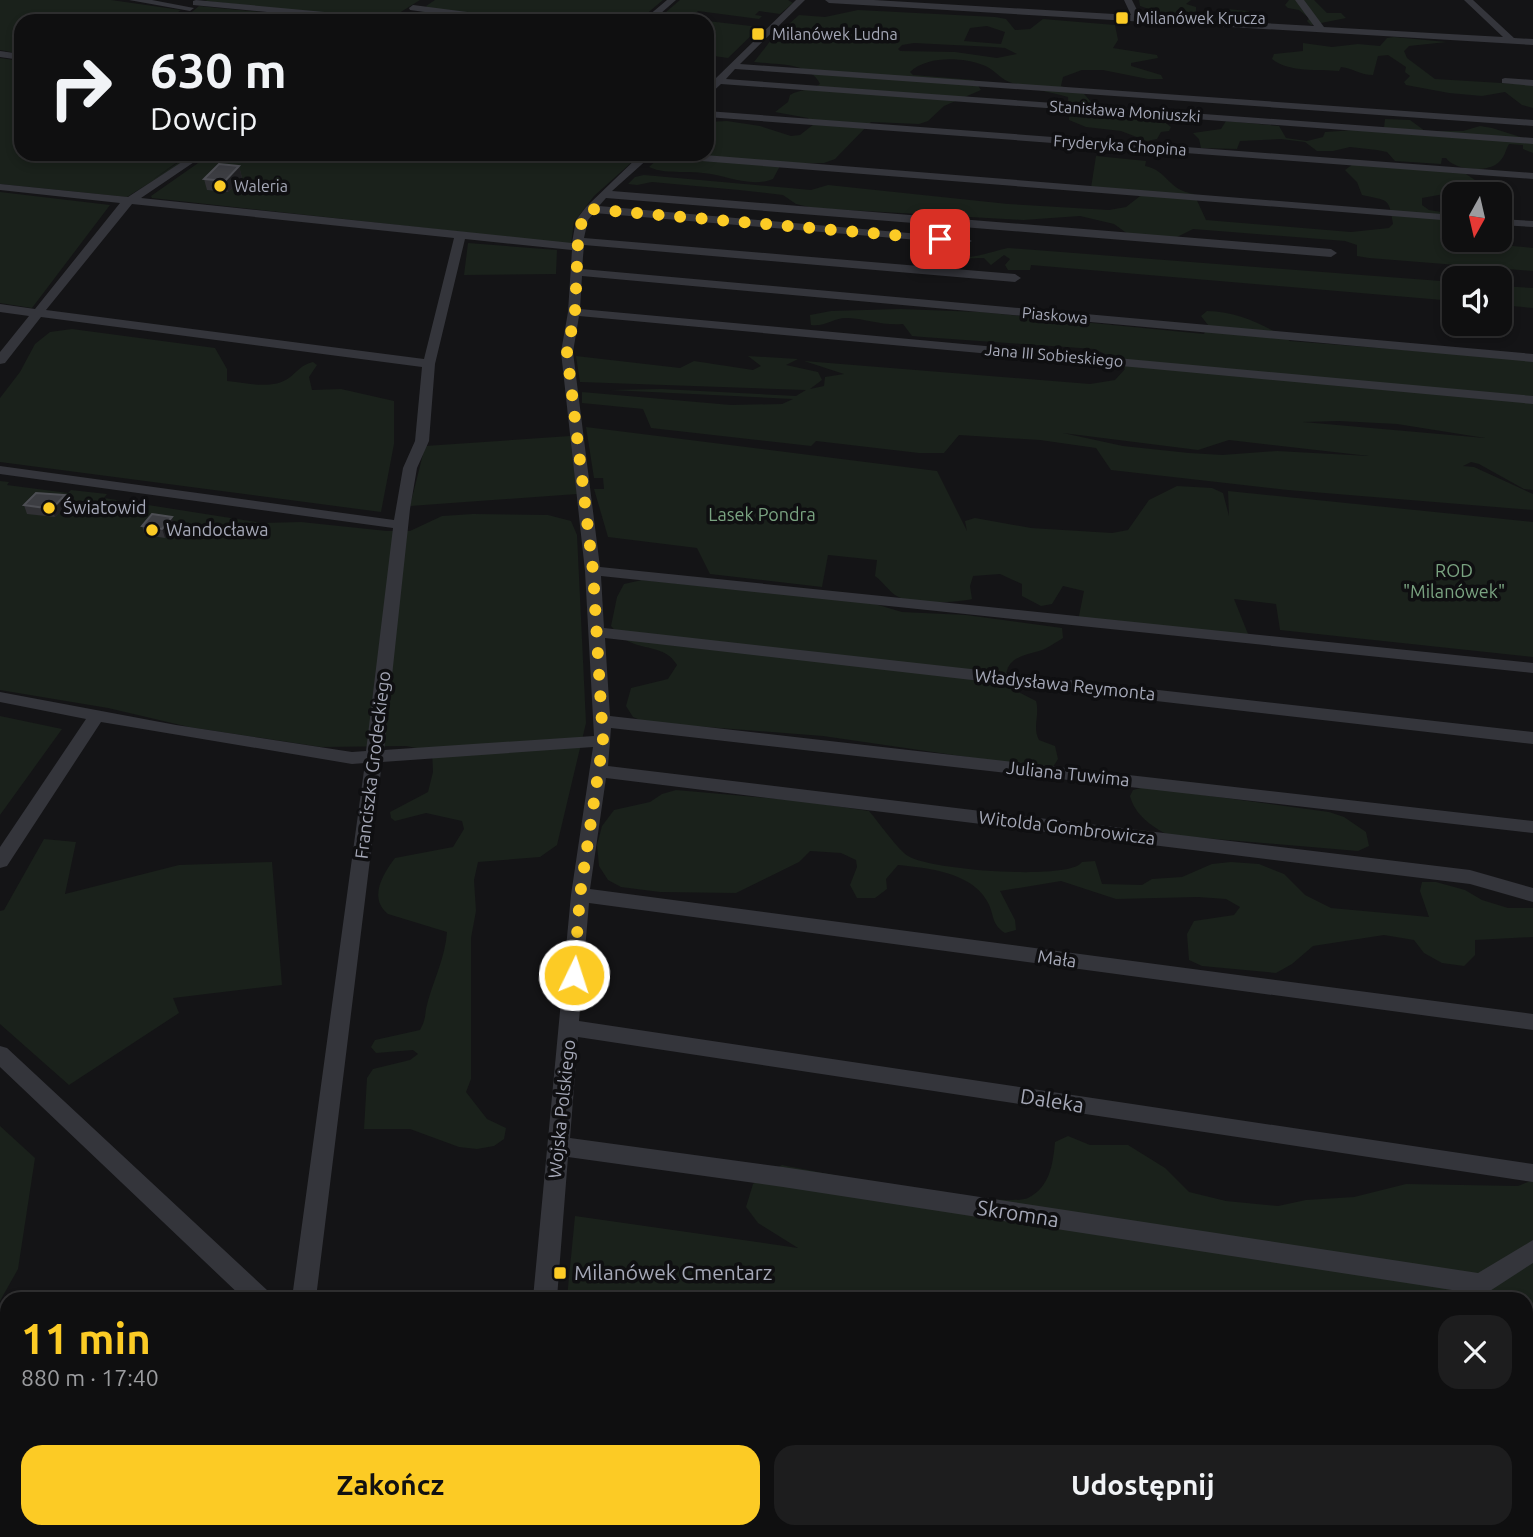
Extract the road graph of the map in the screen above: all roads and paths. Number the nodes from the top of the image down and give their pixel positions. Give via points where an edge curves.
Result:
1 (133, 0) edge
2 (425, 0) edge
3 (672, 0) edge
4 (801, 0) edge
5 (829, 0) edge
6 (1128, 0) edge
7 (1299, 0) edge
8 (1468, 0) edge
9 (192, 6) edge
10 (413, 8) junction
11 (299, 14) edge
12 (403, 14) edge
13 (459, 14) edge
14 (655, 14) edge
15 (1138, 20) junction
16 (1322, 30) junction
17 (1511, 40) junction
18 (1533, 42) edge
19 (732, 66) junction
20 (718, 81) junction
21 (1505, 81) dead end
22 (1533, 83) edge
23 (714, 85) edge
24 (714, 115) edge
25 (1533, 123) edge
26 (1533, 141) edge
27 (714, 159) edge
28 (191, 161) edge
29 (641, 161) edge
30 (1533, 176) edge
31 (0, 187) edge
32 (603, 194) junction
33 (132, 201) junction
34 (590, 209) junction
35 (1442, 217) edge
36 (1512, 223) edge
37 (1533, 224) edge
38 (460, 236) junction
39 (966, 242) dead end
40 (578, 244) junction
41 (1332, 253) dead end
42 (578, 272) junction
43 (1015, 278) dead end
44 (0, 308) edge
45 (575, 312) junction
46 (38, 314) junction
47 (1533, 358) edge
48 (0, 360) edge
49 (429, 364) junction
50 (1533, 400) edge
51 (0, 470) edge
52 (402, 525) junction
53 (593, 571) junction
54 (596, 632) junction
55 (1533, 668) edge
56 (0, 697) edge
57 (97, 716) junction
58 (602, 721) junction
59 (1533, 738) edge
60 (603, 741) junction
61 (374, 758) junction
62 (598, 771) junction
63 (1533, 827) edge
64 (0, 861) edge
65 (580, 895) junction
66 (1533, 895) edge
67 (1533, 1023) edge
68 (570, 1028) junction
69 (0, 1054) edge
70 (557, 1146) junction
71 (1533, 1173) edge
72 (1533, 1250) edge
73 (1479, 1284) junction
74 (253, 1292) edge
75 (305, 1292) edge
76 (545, 1292) edge
77 (1468, 1292) edge

1 - 9 street
2 - 10 street
3 - 14 street
4 - 19 street
5 - 15 street
6 - 15 street
7 - 16 street
8 - 17 street
9 - 11 street
10 - 12 street
10 - 13 street
15 - 16 street
16 - 17 street
17 - 18 street
19 - 20 street
19 - 25 street
20 - 23 street
20 - 26 street, Stanisława Moniuszki
21 - 22 street
24 - 30 street, Fryderyka Chopina
27 - 35 street
28 - 33 street
29 - 32 street, Wojska Polskiego
31 - 33 street
32 - 34 street, Wojska Polskiego
32 - 41 street
33 - 38 street
33 - 46 street
34 - 39 street
34 - 40 street, Wojska Polskiego via 582,220
36 - 37 street
38 - 40 street
38 - 49 street, Franciszka Grodeckiego
40 - 42 street, Wojska Polskiego
40 - 43 street
42 - 45 street, Wojska Polskiego
42 - 47 street, Piaskowa
44 - 46 street
45 - 50 street, Jana III Sobieskiego
45 - 53 street, Wojska Polskiego via 568,363
46 - 48 street
46 - 49 street
49 - 52 street, Franciszka Grodeckiego via 422,440 410,468
51 - 52 street
52 - 61 street, Franciszka Grodeckiego
53 - 54 street, Wojska Polskiego
53 - 55 street
54 - 58 street, Wojska Polskiego
54 - 59 street, Władysława Reymonta
56 - 57 street
57 - 61 street via 189,734
57 - 64 street
58 - 60 street, Wojska Polskiego
58 - 63 street, Juliana Tuwima
60 - 61 street
60 - 62 street, Wojska Polskiego
61 - 75 street, Franciszka Grodeckiego
62 - 65 street, Wojska Polskiego
62 - 66 street, Witolda Gombrowicza via 1470,877
65 - 67 street, Mała
65 - 68 street, Wojska Polskiego
68 - 70 street, Wojska Polskiego
68 - 71 street, Daleka
69 - 74 street
70 - 73 street, Skromna
70 - 76 street, Wojska Polskiego
72 - 73 street
73 - 77 street

